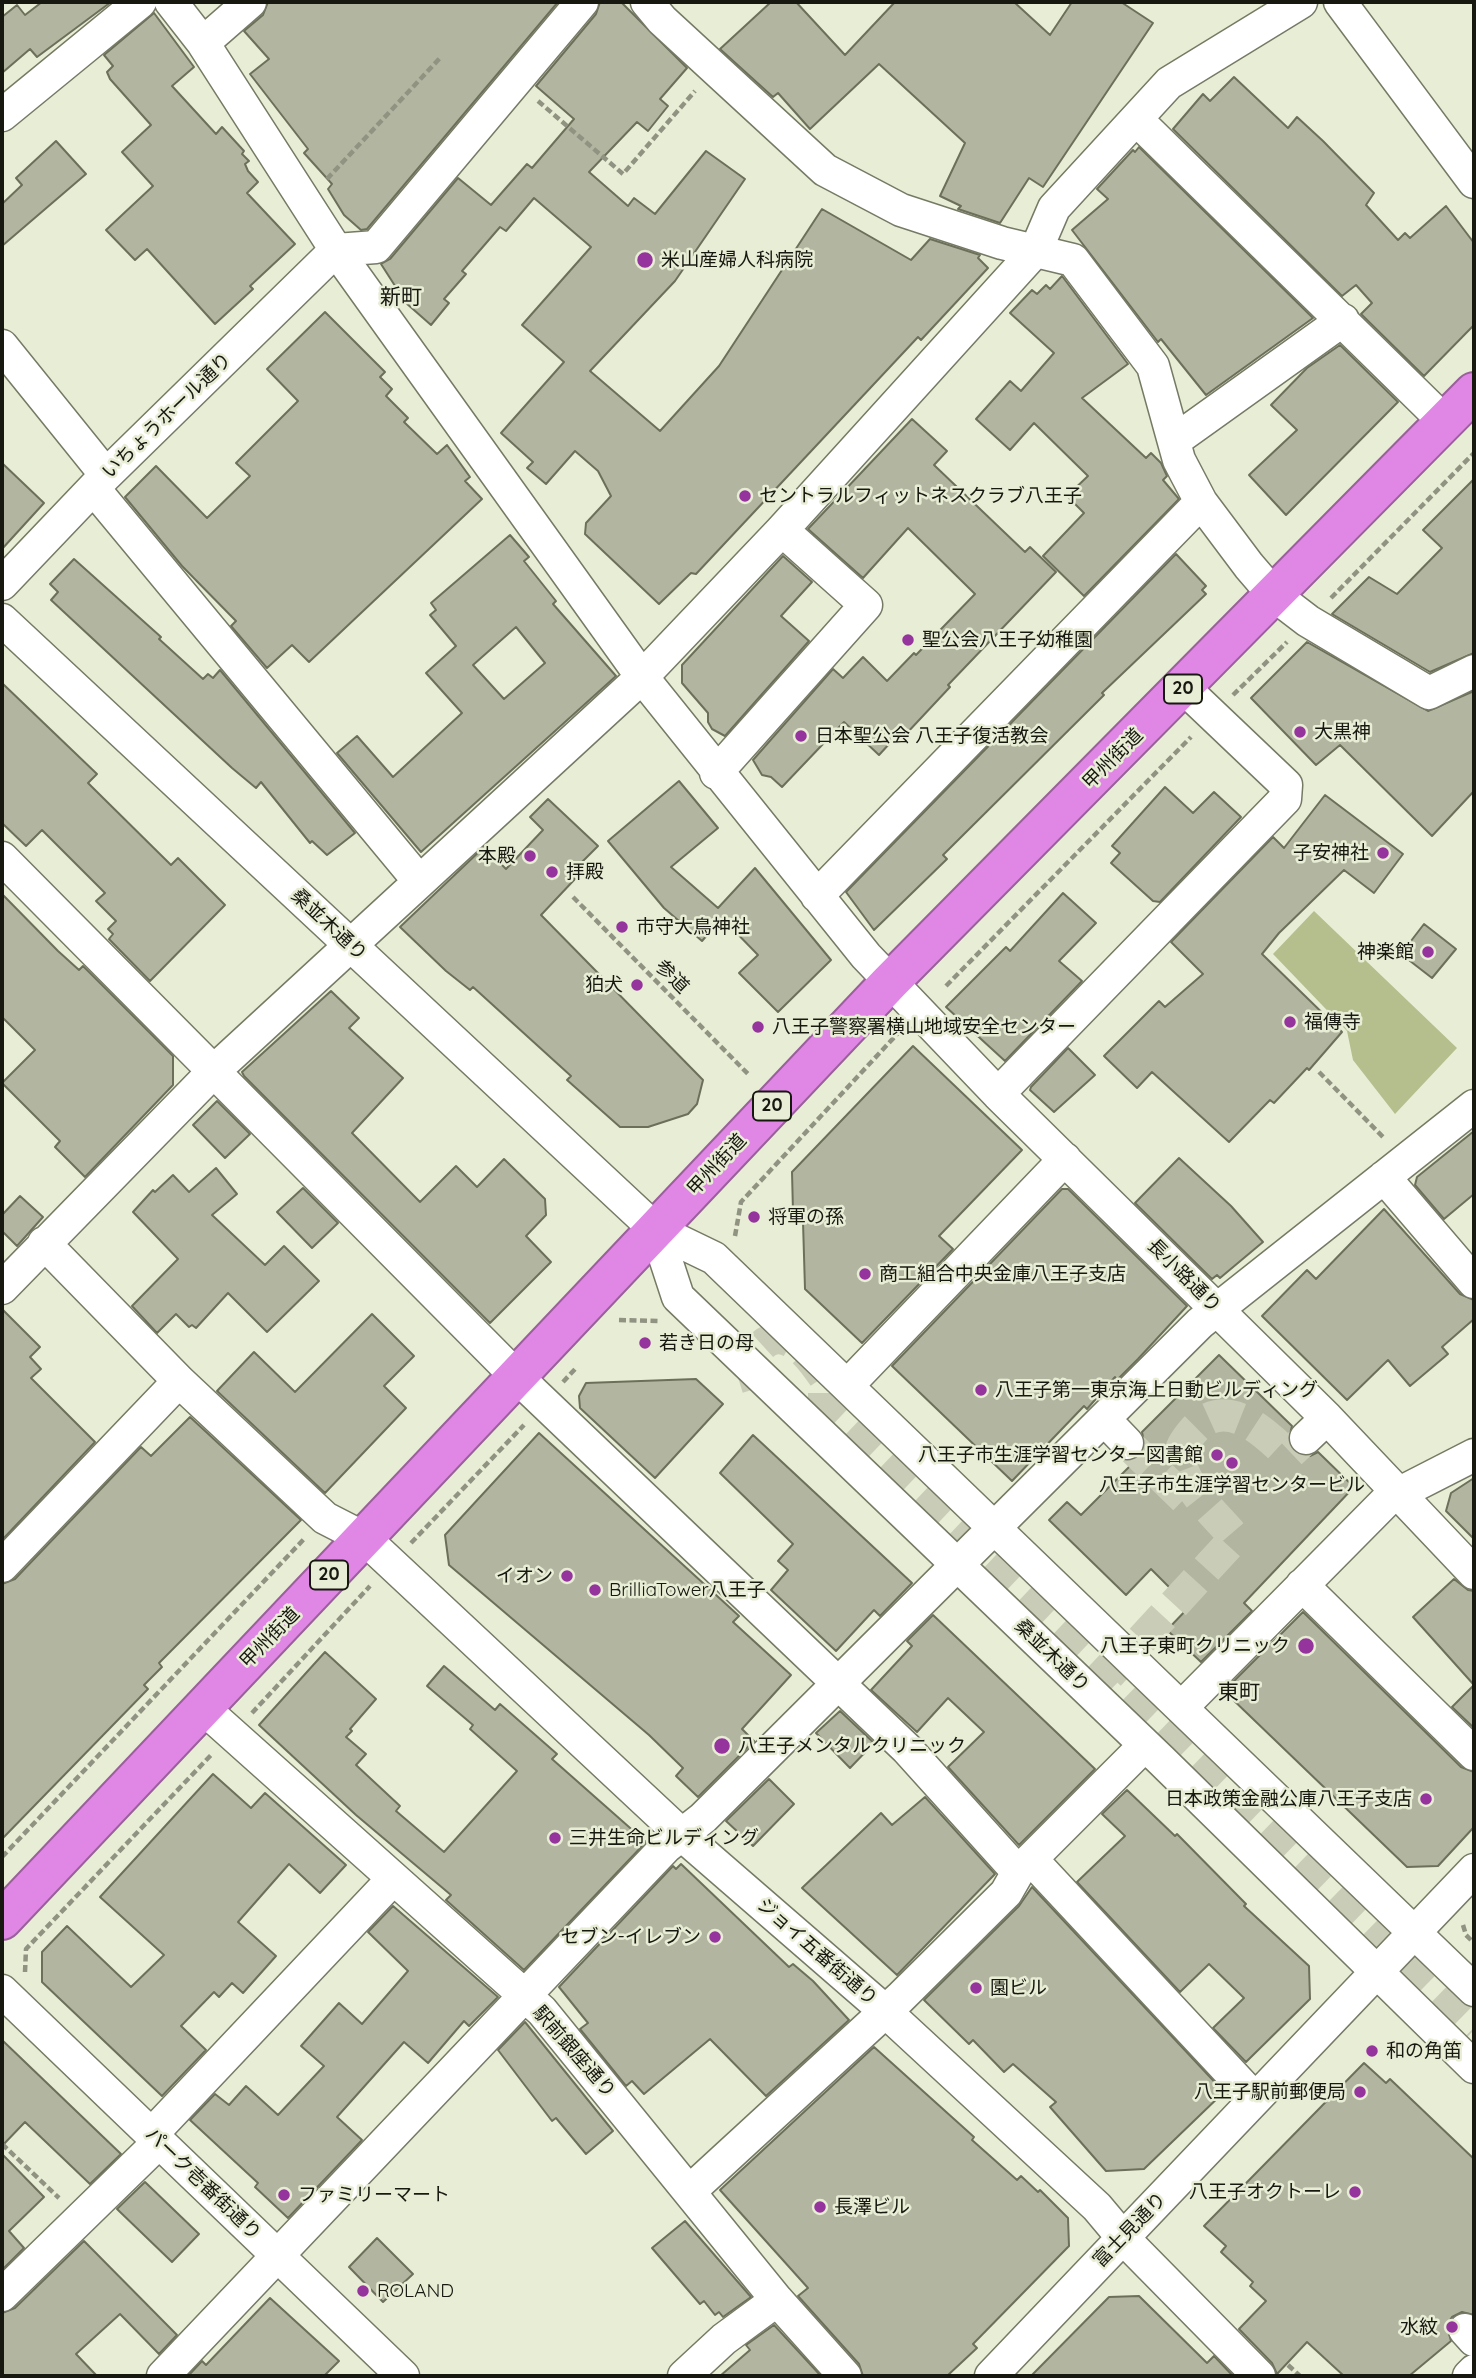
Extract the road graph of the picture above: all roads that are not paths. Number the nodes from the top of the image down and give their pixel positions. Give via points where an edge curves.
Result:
1 (141, 2) edge
2 (171, 2) edge
3 (250, 2) edge
4 (582, 2) edge
5 (648, 2) edge
6 (1301, 2) edge
7 (1340, 2) edge
8 (203, 43) junction
9 (2, 115) edge
10 (1136, 119) junction
11 (1474, 182) edge
12 (336, 250) junction
13 (1036, 250) junction
14 (1343, 320) junction
15 (2, 346) edge
16 (1474, 392) edge
17 (1445, 422) junction
18 (1174, 441) junction
19 (100, 482) junction
20 (1201, 502) junction
21 (782, 530) junction
22 (2, 583) edge
23 (1274, 595) junction
24 (2, 620) edge
25 (1474, 671) edge
26 (642, 677) junction
27 (1184, 688) junction
28 (716, 773) junction
29 (2, 858) edge
30 (419, 881) junction
31 (817, 896) junction
32 (349, 944) junction
33 (889, 983) junction
34 (215, 1070) junction
35 (998, 1094) junction
36 (1474, 1106) edge
37 (1065, 1159) junction
38 (1395, 1169) junction
39 (656, 1230) junction
40 (44, 1243) junction
41 (1474, 1282) edge
42 (2, 1288) edge
43 (1217, 1308) junction
44 (517, 1377) junction
45 (179, 1381) junction
46 (847, 1386) junction
47 (1104, 1419) junction
48 (1128, 1443) tunnel mouth
49 (1474, 1455) edge
50 (1399, 1493) junction
51 (995, 1528) junction
52 (364, 1538) junction
53 (2, 1566) edge
54 (958, 1567) junction
55 (1474, 1573) edge
56 (1302, 1585) junction
57 (840, 1683) junction
58 (1182, 1707) junction
59 (203, 1708) junction
60 (1156, 1742) junction
61 (1474, 1754) edge
62 (1275, 1798) junction
63 (682, 1835) junction
64 (1024, 1865) junction
65 (1474, 1870) edge
66 (387, 1885) junction
67 (1347, 1896) dead end
68 (2, 1920) edge
69 (1415, 1932) junction
70 (1377, 1972) junction
71 (1474, 1990) edge
72 (2, 1991) edge
73 (523, 1996) junction
74 (885, 2011) junction
75 (1474, 2067) edge
76 (1255, 2099) junction
77 (154, 2139) junction
78 (690, 2191) junction
79 (1123, 2238) junction
80 (278, 2256) junction
81 (2, 2295) edge
82 (777, 2300) junction
83 (1474, 2371) edge
84 (163, 2376) edge
85 (403, 2376) edge
86 (684, 2376) edge
87 (845, 2376) edge
88 (991, 2376) edge
89 (1259, 2376) edge
90 (1469, 2376) edge

1 - 9 street
2 - 8 street, 長小路通り
3 - 8 street
4 - 12 street via 376,247
5 - 13 street via 825,170 901,210
6 - 10 street via 1169,83
7 - 11 street
8 - 12 street, 長小路通り
10 - 13 street via 1054,208
10 - 14 street
12 - 19 street, いちょうホール通り
12 - 26 street, 長小路通り
13 - 18 street via 1073,260 1153,366
13 - 21 street
14 - 17 street
14 - 18 street
15 - 19 street
16 - 17 highway, 甲州街道 / 20
17 - 23 highway, 甲州街道 / 20
18 - 20 street
19 - 22 street, いちょうホール通り
19 - 30 street
20 - 23 street
20 - 31 street
21 - 26 street
21 - 28 street via 866,605
23 - 25 street via 1308,621 1429,694
23 - 27 highway, 甲州街道 / 20
24 - 32 street, 桑並木通り
26 - 28 street, 長小路通り
26 - 30 street
27 - 33 highway, 甲州街道 / 20
27 - 35 street via 1286,785 1285,799
28 - 31 street, 長小路通り
29 - 34 street
30 - 32 street
31 - 33 street, 長小路通り
32 - 34 street
32 - 39 street, 桑並木通り
33 - 35 street, 長小路通り
33 - 39 highway, 甲州街道 / 20
34 - 40 street
34 - 44 street
35 - 37 street, 長小路通り
36 - 38 street
37 - 43 street, 長小路通り
37 - 46 street
38 - 41 street
38 - 43 street
39 - 44 highway, 甲州街道 / 20
39 - 46 street, 桑並木通り via 714,1258
39 - 54 street, 桑並木通り via 678,1297
40 - 42 street
40 - 45 street, ジョイ五番街通り
43 - 47 street
43 - 50 street, 長小路通り via 1317,1428
44 - 52 highway, 甲州街道 / 20
44 - 57 street
45 - 52 street, ジョイ五番街通り via 325,1518
45 - 53 street
46 - 51 street, 桑並木通り
47 - 48 street
47 - 51 street
49 - 50 street
50 - 55 street, 長小路通り
50 - 56 street
51 - 54 street
51 - 58 street, 桑並木通り
52 - 59 highway, 甲州街道 / 20
52 - 63 street, ジョイ五番街通り
54 - 57 street
54 - 60 street, 桑並木通り via 1053,1658
56 - 58 street
56 - 61 street
57 - 63 street
57 - 64 street
58 - 62 street, 桑並木通り
59 - 66 street, 駅前銀座通り
59 - 68 highway, 甲州街道 / 20
60 - 64 street
60 - 70 street, 桑並木通り
62 - 67 street via 1301,1852
62 - 69 street, 桑並木通り
63 - 73 street
63 - 74 street, ジョイ五番街通り
64 - 74 street via 1006,1894
64 - 76 street
65 - 69 street, 富士見通り
66 - 73 street, 駅前銀座通り
66 - 77 street
69 - 70 street, 富士見通り
69 - 71 street, 桑並木通り
70 - 75 street, 桑並木通り
70 - 76 street, 富士見通り
72 - 77 street, パーク壱番街通り
73 - 78 street, 駅前銀座通り via 542,2011
73 - 80 street
74 - 78 street
74 - 79 street, ジョイ五番街通り via 1097,2207
76 - 79 street, 富士見通り
77 - 80 street, パーク壱番街通り
77 - 81 street
78 - 82 street, 駅前銀座通り
79 - 88 street, 富士見通り
79 - 89 street, ジョイ五番街通り
80 - 84 street
80 - 85 street, パーク壱番街通り
82 - 86 street
82 - 87 street, 駅前銀座通り
83 - 90 street

